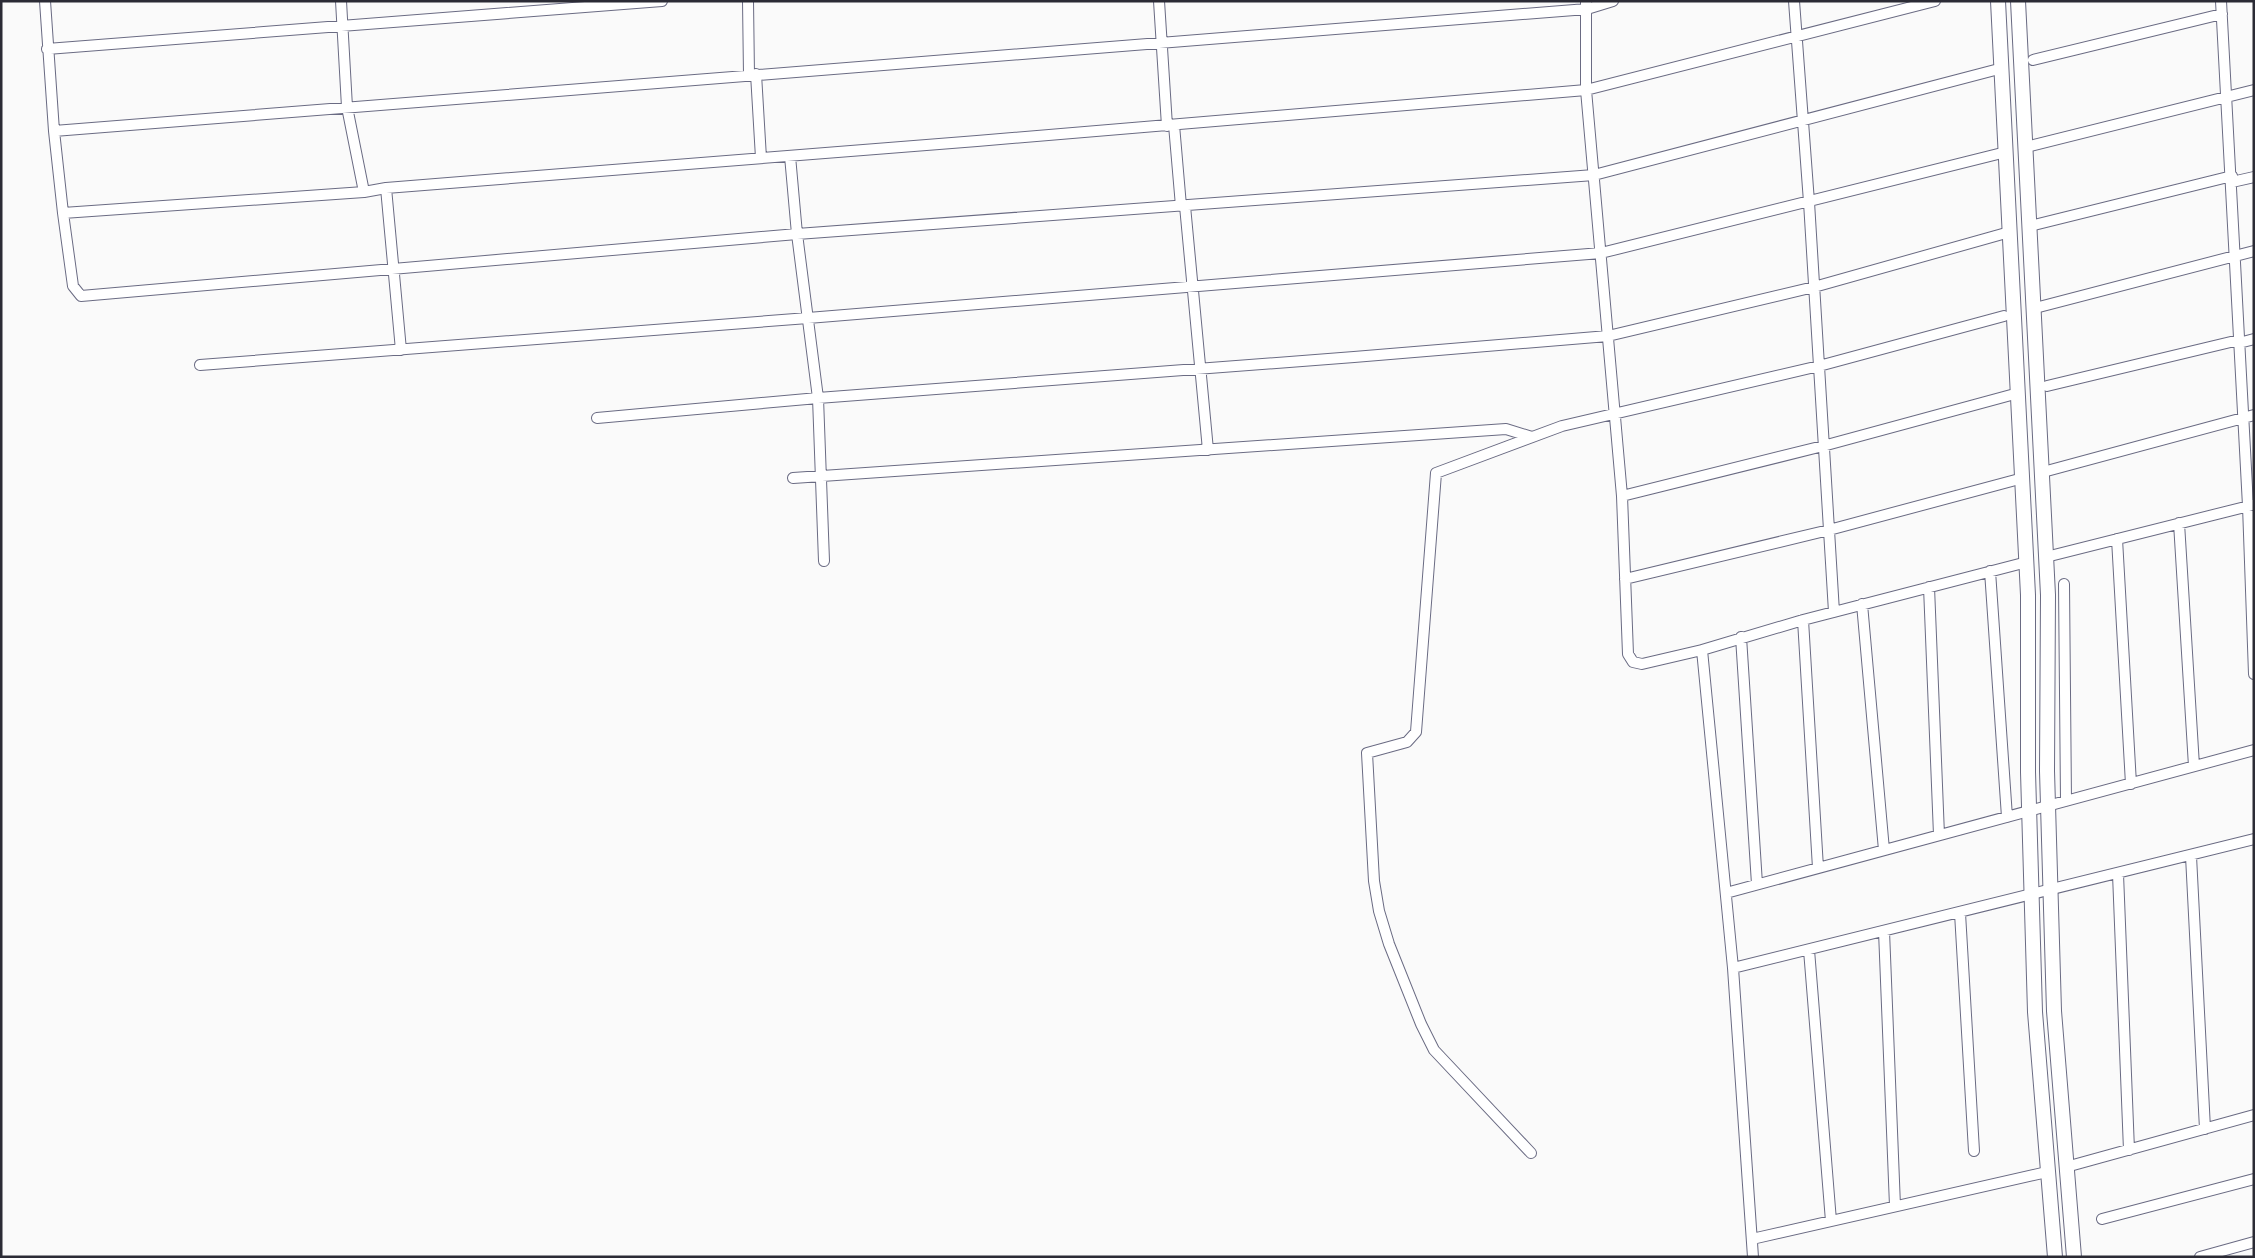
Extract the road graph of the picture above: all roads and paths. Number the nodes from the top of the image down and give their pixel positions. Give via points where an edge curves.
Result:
1 (45, 1) edge
2 (341, 1) edge
3 (662, 1) edge
4 (748, 1) edge
5 (1159, 1) edge
6 (1612, 1) edge
7 (1794, 1) edge
8 (1935, 1) edge
9 (1998, 1) edge
10 (2018, 1) edge
11 (2222, 1) edge
12 (1586, 5) edge
13 (2222, 14) junction
14 (341, 26) junction
15 (1797, 36) junction
16 (1161, 44) junction
17 (48, 49) junction
18 (2033, 60) dead end
19 (1995, 70) dead end
20 (752, 75) junction
21 (1586, 90) junction
22 (2254, 90) edge
23 (2226, 96) junction
24 (347, 108) junction
25 (1803, 122) junction
26 (1170, 125) junction
27 (54, 132) junction
28 (2026, 147) junction
29 (2006, 152) junction
30 (790, 156) junction
31 (761, 158) junction
32 (1594, 175) junction
33 (2254, 177) edge
34 (2232, 179) junction
35 (386, 188) junction
36 (364, 192) junction
37 (1809, 202) junction
38 (1183, 206) junction
39 (63, 213) junction
40 (2034, 225) dead end
41 (2006, 232) dead end
42 (797, 234) junction
43 (2254, 251) edge
44 (1601, 253) junction
45 (2235, 255) junction
46 (393, 269) junction
47 (1194, 286) junction
48 (1814, 287) junction
49 (2039, 307) dead end
50 (2004, 316) dead end
51 (808, 318) junction
52 (1608, 336) junction
53 (2254, 339) edge
54 (2239, 341) junction
55 (401, 350) junction
56 (200, 365) dead end
57 (1819, 366) junction
58 (1199, 369) junction
59 (2047, 386) dead end
60 (2011, 395) dead end
61 (818, 398) junction
62 (1614, 415) junction
63 (2254, 415) edge
64 (597, 418) dead end
65 (2242, 418) junction
66 (1532, 437) junction
67 (1823, 446) junction
68 (1208, 450) junction
69 (2043, 472) junction
70 (822, 476) junction
71 (793, 478) dead end
72 (2024, 478) junction
73 (1622, 496) junction
74 (2251, 506) edge
75 (2179, 523) junction
76 (1828, 530) junction
77 (2117, 539) junction
78 (2046, 557) junction
79 (824, 561) dead end
80 (2027, 562) junction
81 (1990, 571) junction
82 (1625, 579) junction
83 (2064, 584) dead end
84 (1929, 587) junction
85 (1862, 604) junction
86 (1834, 612) junction
87 (1803, 620) junction
88 (1741, 637) junction
89 (1702, 650) junction
90 (2254, 674) edge
91 (2254, 750) edge
92 (2194, 766) junction
93 (2131, 784) junction
94 (2066, 801) junction
95 (2048, 806) junction
96 (2028, 811) junction
97 (2007, 817) junction
98 (1939, 835) junction
99 (2254, 839) edge
100 (1884, 850) junction
101 (2191, 856) junction
102 (1818, 868) junction
103 (2118, 874) junction
104 (1757, 884) junction
105 (2050, 891) junction
106 (1726, 892) junction
107 (2030, 895) junction
108 (1960, 913) junction
109 (1884, 931) junction
110 (1808, 950) junction
111 (1733, 968) junction
112 (2254, 1115) edge
113 (2205, 1129) junction
114 (2130, 1150) junction
115 (1974, 1151) dead end
116 (1531, 1152) dead end
117 (2066, 1167) junction
118 (2047, 1172) junction
119 (2254, 1179) edge
120 (1895, 1206) junction
121 (2102, 1219) dead end
122 (1831, 1221) junction
123 (1752, 1239) junction
124 (2254, 1242) edge
125 (1753, 1257) edge
126 (2055, 1257) edge
127 (2074, 1257) edge
128 (2200, 1257) edge

1 - 17 street
2 - 14 street
3 - 14 street
4 - 20 street
5 - 16 street
6 - 12 street
7 - 15 street
8 - 15 street
9 - 29 main road
10 - 28 main road
11 - 13 street
12 - 16 street
12 - 21 street
13 - 18 street
13 - 23 street
14 - 17 street
14 - 24 street
15 - 21 street
15 - 25 street
16 - 20 street
16 - 26 street
17 - 27 street
19 - 25 street
20 - 24 street
20 - 31 street
21 - 26 street
21 - 32 street
22 - 23 street
23 - 28 street
23 - 34 street
24 - 27 street
24 - 36 street
25 - 32 street
25 - 37 street
26 - 30 street
26 - 38 street
27 - 39 street
28 - 69 main road
29 - 37 street
29 - 72 main road
30 - 31 street
30 - 42 street
31 - 35 street
32 - 38 street
32 - 44 street
33 - 34 street
34 - 40 street
34 - 45 street
35 - 36 street
35 - 46 street
36 - 39 street
37 - 44 street
37 - 48 street
38 - 42 street
38 - 47 street
39 - 46 street via 73,286 82,296
41 - 48 street
42 - 46 street
42 - 51 street
43 - 45 street
44 - 47 street
44 - 52 street
45 - 49 street
45 - 54 street
46 - 55 street
47 - 51 street
47 - 58 street
48 - 52 street
48 - 57 street
50 - 57 street
51 - 55 street
51 - 61 street
52 - 58 street
52 - 62 street
53 - 54 street
54 - 59 street
54 - 65 street
55 - 56 street
57 - 62 street
57 - 67 street
58 - 61 street
58 - 68 street
60 - 67 street
61 - 64 street
61 - 70 street
62 - 66 street via 1562,426
62 - 73 street
63 - 65 street
65 - 69 street
65 - 74 street
66 - 68 street via 1506,429
66 - 116 street via 1436,473 1416,732 1407,742 1367,753 1374,881 1379,911 1421,1024 1434,1050
67 - 73 street
67 - 76 street
68 - 70 street
69 - 78 main road
70 - 71 street
70 - 79 street
72 - 76 street
72 - 80 main road
73 - 82 street
74 - 75 street
74 - 90 street
75 - 77 street
75 - 92 street
76 - 82 street
76 - 86 street
77 - 78 street
77 - 93 street
78 - 95 main road
80 - 81 street
80 - 96 main road
81 - 84 street
81 - 97 street
82 - 89 street via 1628,654 1633,662 1642,664
83 - 94 street
84 - 85 street
84 - 98 street
85 - 86 street
85 - 100 street
86 - 87 street
87 - 88 street
87 - 102 street
88 - 89 street
88 - 104 street
89 - 106 street
91 - 92 street
92 - 93 street
93 - 94 street
94 - 95 street
95 - 96 street
95 - 105 main road
96 - 97 street
96 - 107 main road
97 - 98 street
98 - 100 street
99 - 101 street
100 - 102 street
101 - 103 street
101 - 113 street
102 - 104 street
103 - 105 street
103 - 114 street
104 - 106 street
105 - 107 street
105 - 117 main road via 2054,1010
106 - 111 street
107 - 108 street
107 - 118 main road
108 - 109 street
108 - 115 street
109 - 110 street
109 - 120 street
110 - 111 street
110 - 122 street
111 - 123 street
112 - 113 street
113 - 114 street
114 - 117 street
117 - 127 main road
118 - 120 street
118 - 126 main road
119 - 121 street
120 - 122 street
122 - 123 street
123 - 125 street
124 - 128 street

